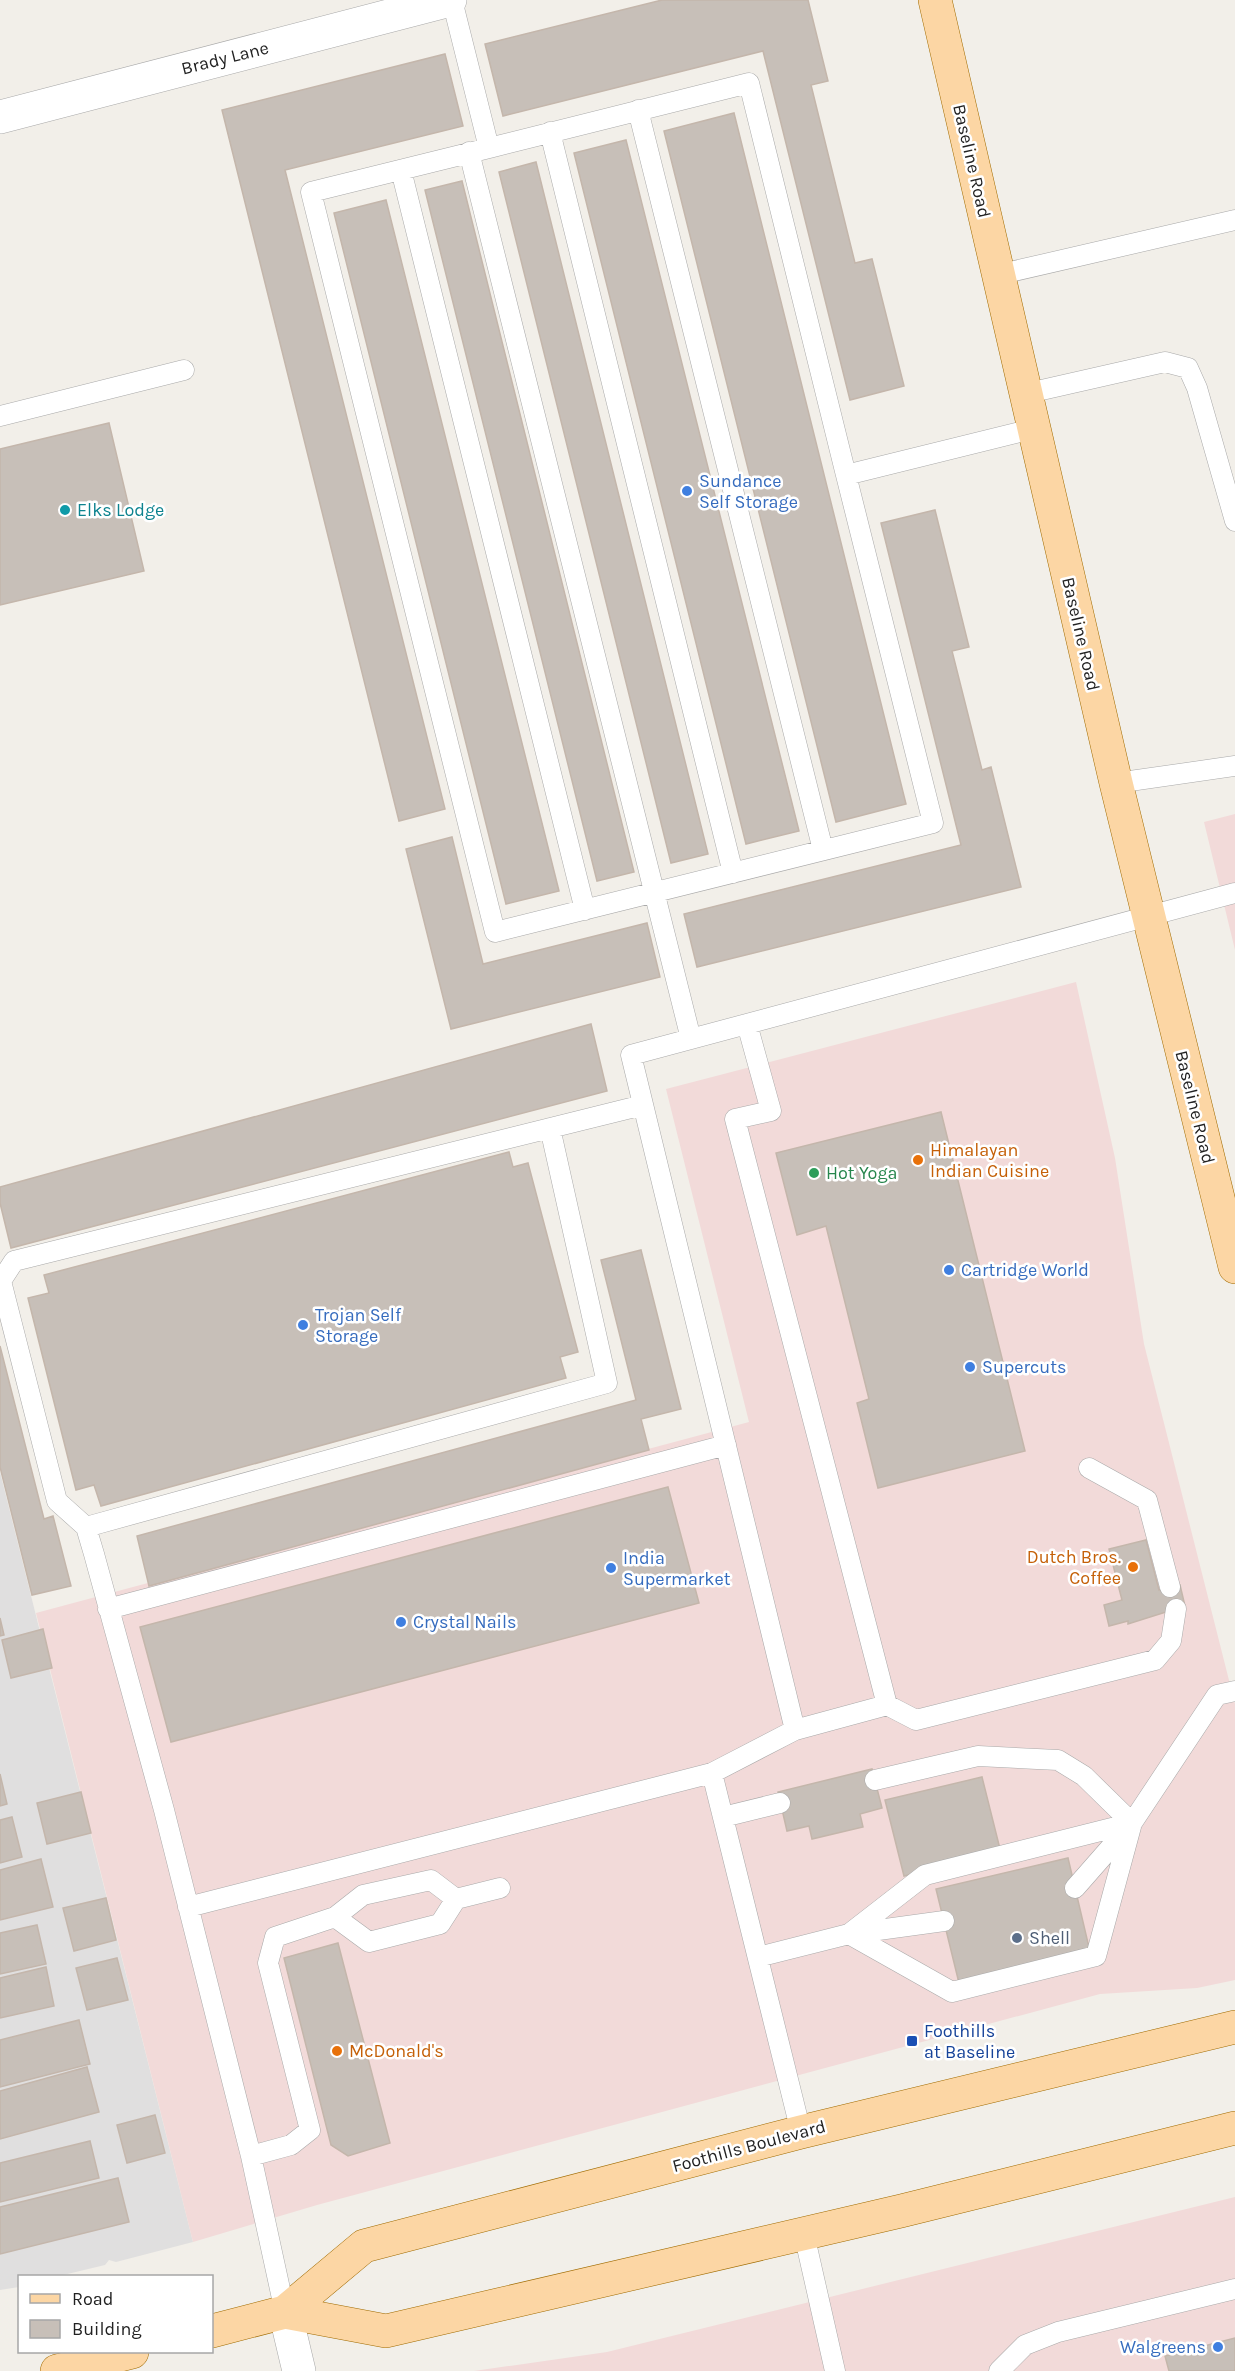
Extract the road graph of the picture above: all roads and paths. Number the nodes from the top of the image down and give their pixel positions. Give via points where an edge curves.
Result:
1 (451, 0) edge
2 (935, 0) edge
3 (638, 110) junction
4 (0, 117) edge
5 (550, 132) junction
6 (489, 148) junction
7 (470, 153) junction
8 (401, 170) junction
9 (1235, 220) edge
10 (997, 275) junction
11 (184, 370) dead end
12 (1024, 394) junction
13 (0, 416) edge
14 (1032, 429) junction
15 (846, 475) junction
16 (1235, 520) edge
17 (1235, 766) edge
18 (1116, 783) junction
19 (823, 850) junction
20 (733, 873) junction
21 (654, 892) junction
22 (1235, 893) edge
23 (585, 910) junction
24 (1148, 915) junction
25 (747, 1024) junction
26 (691, 1039) junction
27 (643, 1105) junction
28 (550, 1128) junction
29 (1235, 1267) edge
30 (726, 1445) junction
31 (1089, 1468) dead end
32 (86, 1527) junction
33 (1170, 1587) dead end
34 (1176, 1609) dead end
35 (108, 1610) junction
36 (1235, 1691) edge
37 (887, 1705) junction
38 (795, 1731) junction
39 (712, 1773) junction
40 (875, 1780) dead end
41 (780, 1803) dead end
42 (723, 1817) junction
43 (1132, 1823) junction
44 (500, 1888) dead end
45 (1075, 1888) dead end
46 (456, 1899) junction
47 (188, 1907) junction
48 (335, 1917) junction
49 (944, 1921) dead end
50 (849, 1934) junction
51 (758, 1957) junction
52 (1235, 2027) edge
53 (1235, 2127) edge
54 (801, 2132) junction
55 (251, 2156) junction
56 (804, 2234) junction
57 (1235, 2289) edge
58 (285, 2312) junction
59 (213, 2331) edge
60 (128, 2353) edge
61 (57, 2371) edge
62 (299, 2371) edge
63 (835, 2371) edge
64 (999, 2371) edge

1 - 4 street, Brady Lane
1 - 6 lane
2 - 10 main road, Baseline Road
3 - 5 lane
3 - 15 lane via 748,83
3 - 19 lane
5 - 6 lane
5 - 20 lane
6 - 7 lane
7 - 8 lane
7 - 21 lane
8 - 23 lane
8 - 23 lane via 311,192 495,932
9 - 10 lane
10 - 12 main road, Baseline Road
11 - 13 lane
12 - 14 main road, Baseline Road
12 - 16 lane via 1165,362 1188,368
14 - 15 lane
14 - 18 main road, Baseline Road
15 - 19 lane via 933,823
17 - 18 lane
18 - 24 main road, Baseline Road
19 - 20 lane
20 - 21 lane
21 - 23 lane
21 - 26 lane
22 - 24 lane
24 - 25 lane
24 - 29 main road, Baseline Road
25 - 26 lane
25 - 37 lane via 771,1111 735,1119
26 - 27 lane via 631,1055
27 - 28 lane
27 - 30 lane
28 - 32 lane via 607,1383
28 - 32 lane via 14,1261 1,1281 57,1501
30 - 35 lane
30 - 38 lane
31 - 33 lane via 1147,1500
32 - 35 lane
34 - 37 lane via 1171,1641 1155,1660 916,1720
35 - 47 lane
36 - 43 lane via 1217,1695
37 - 38 lane
38 - 39 lane
39 - 42 lane
39 - 47 lane
40 - 43 lane via 978,1756 1058,1760 1084,1776
41 - 42 lane
42 - 51 lane
43 - 45 lane
43 - 50 lane via 925,1875
43 - 50 lane via 1096,1956 952,1992
44 - 46 lane
46 - 48 lane via 431,1880 363,1895
46 - 48 lane via 440,1924 369,1942
47 - 55 lane
48 - 55 lane via 275,1938 268,1963 310,2130 291,2145
49 - 50 lane
50 - 51 lane
51 - 54 lane
52 - 54 main road, Foothills Boulevard
53 - 56 main road, Foothills Boulevard
54 - 58 main road, Foothills Boulevard via 364,2246
55 - 58 lane
56 - 58 main road, Foothills Boulevard via 386,2331
56 - 63 lane
57 - 64 lane via 1058,2332 1025,2345
58 - 59 main road, Foothills Boulevard
58 - 62 street
60 - 61 main road

